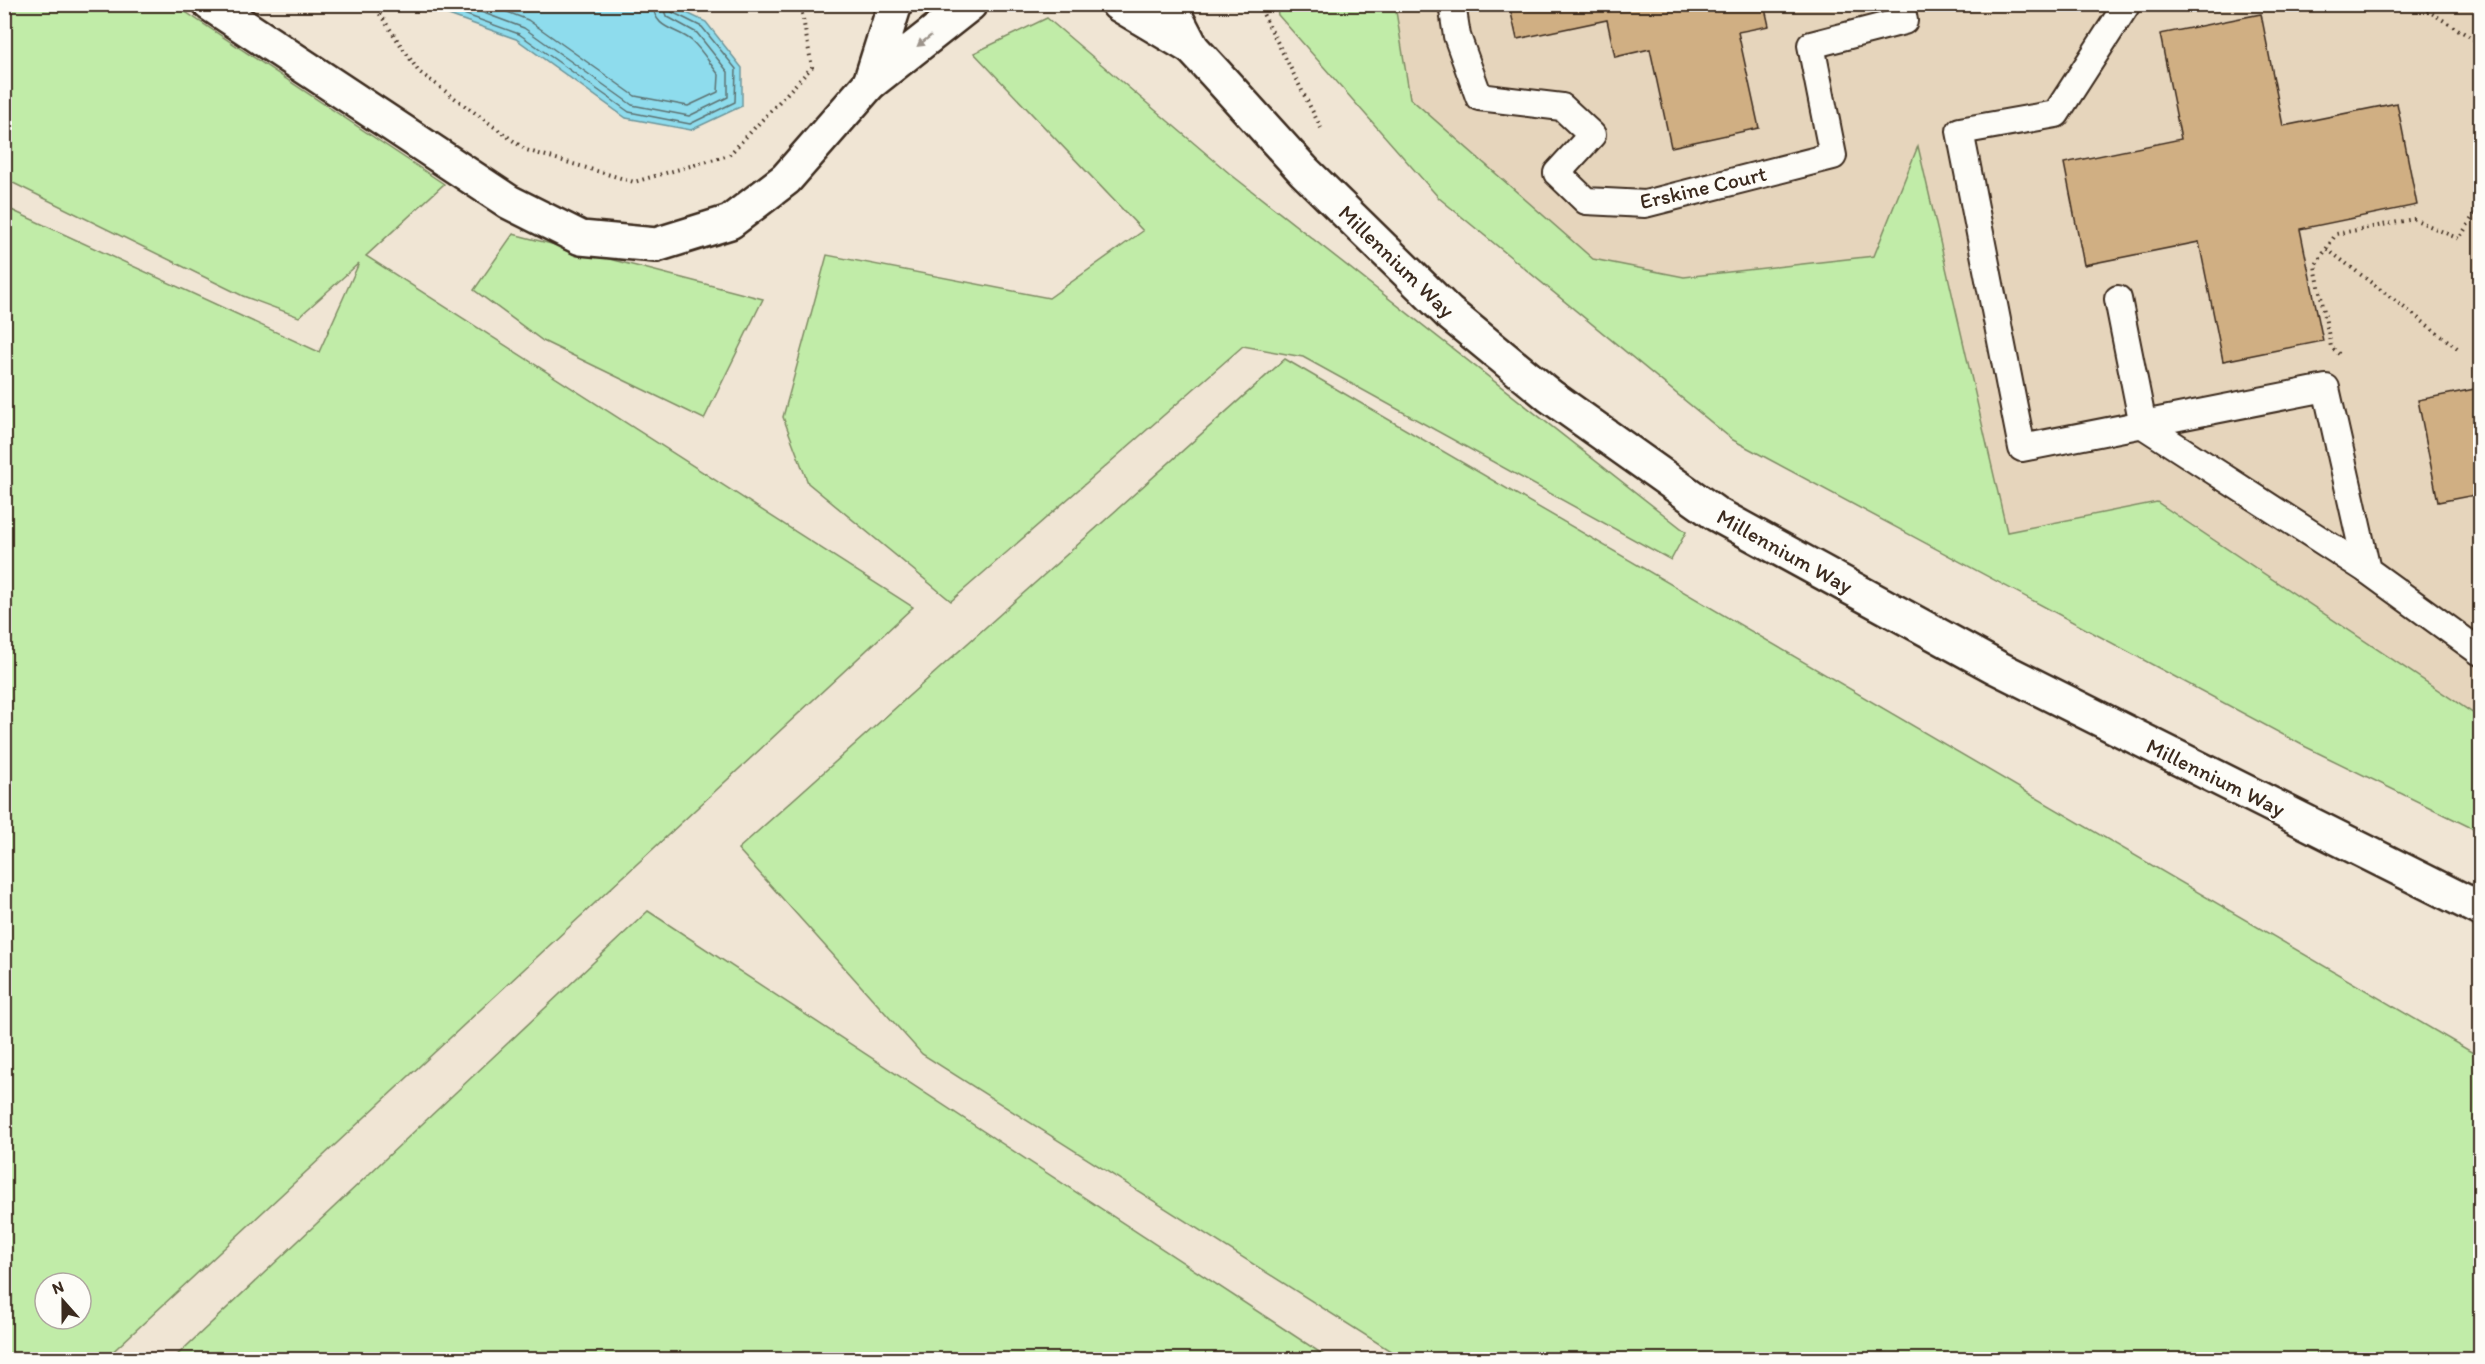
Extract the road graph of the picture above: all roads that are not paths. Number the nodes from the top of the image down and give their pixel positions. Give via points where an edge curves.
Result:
1 (210, 4) edge
2 (895, 4) edge
3 (970, 4) edge
4 (1118, 4) edge
5 (1169, 4) edge
6 (1452, 4) edge
7 (1901, 4) edge
8 (2127, 4) edge
9 (1192, 48) junction
10 (870, 83) junction
11 (2118, 299) dead end
12 (2143, 425) junction
13 (2367, 570) junction
14 (2481, 652) edge
15 (2481, 909) edge

1 - 10 main road via 509,202 581,238 656,245 730,222 786,179
2 - 10 main road
3 -> 10 main road
4 - 9 main road, Millennium Way
5 - 9 main road, Millennium Way
6 - 7 lane, Erskine Court via 1457,36 1479,97 1562,107 1592,135 1557,173 1586,201 1645,204 1833,156 1811,45 1904,21
8 - 12 lane via 2056,114 1960,131 2022,448
9 - 15 main road, Millennium Way via 1304,171 1449,313 1550,396 1716,514 1996,668
11 - 12 lane
12 - 13 lane
12 - 13 lane via 2326,388
13 - 14 lane

